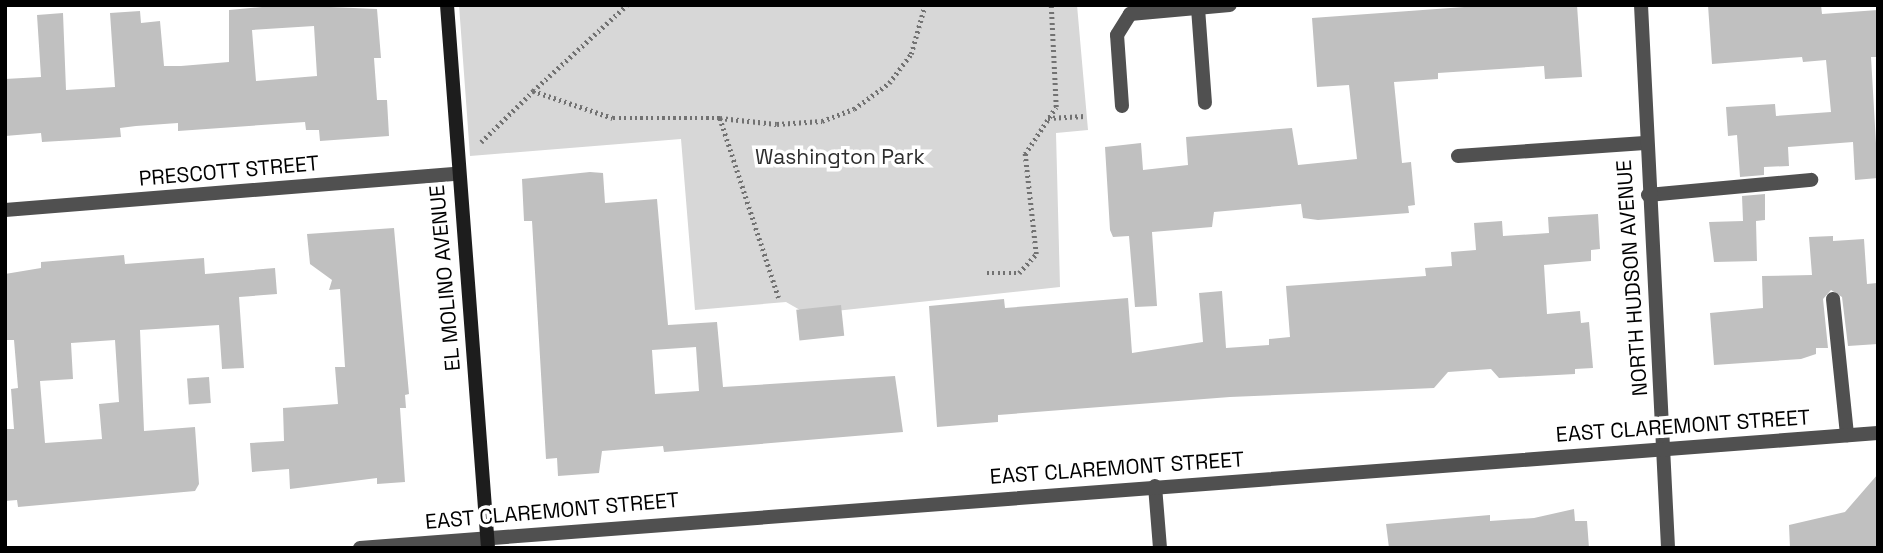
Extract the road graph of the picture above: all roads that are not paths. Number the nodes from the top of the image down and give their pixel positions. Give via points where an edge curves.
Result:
1 (447, 5) edge
2 (1230, 5) edge
3 (1640, 5) edge
4 (1198, 8) junction
5 (1205, 103) dead end
6 (1122, 106) dead end
7 (1645, 143) junction
8 (1458, 156) dead end
9 (457, 174) junction
10 (1811, 180) dead end
11 (1648, 195) junction
12 (5, 210) edge
13 (1833, 299) dead end
14 (1878, 433) edge
15 (1847, 435) junction
16 (1663, 449) junction
17 (1155, 486) junction
18 (487, 542) edge
19 (360, 548) edge
20 (1160, 548) edge
21 (1668, 548) edge

1 - 9 street, EL MOLINO AVENUE
2 - 4 street
3 - 7 street, NORTH HUDSON AVENUE
4 - 5 street
4 - 6 street via 1130,14 1117,35
7 - 8 street
7 - 11 street, NORTH HUDSON AVENUE
9 - 12 street, PRESCOTT STREET
9 - 18 street, EL MOLINO AVENUE
10 - 11 street
11 - 16 street, NORTH HUDSON AVENUE
13 - 15 street
14 - 15 street, EAST CLAREMONT STREET
15 - 16 street, EAST CLAREMONT STREET
16 - 17 street, EAST CLAREMONT STREET
16 - 21 street, NORTH HUDSON AVENUE
17 - 18 street, EAST CLAREMONT STREET
17 - 20 street
18 - 19 street, EAST CLAREMONT STREET

